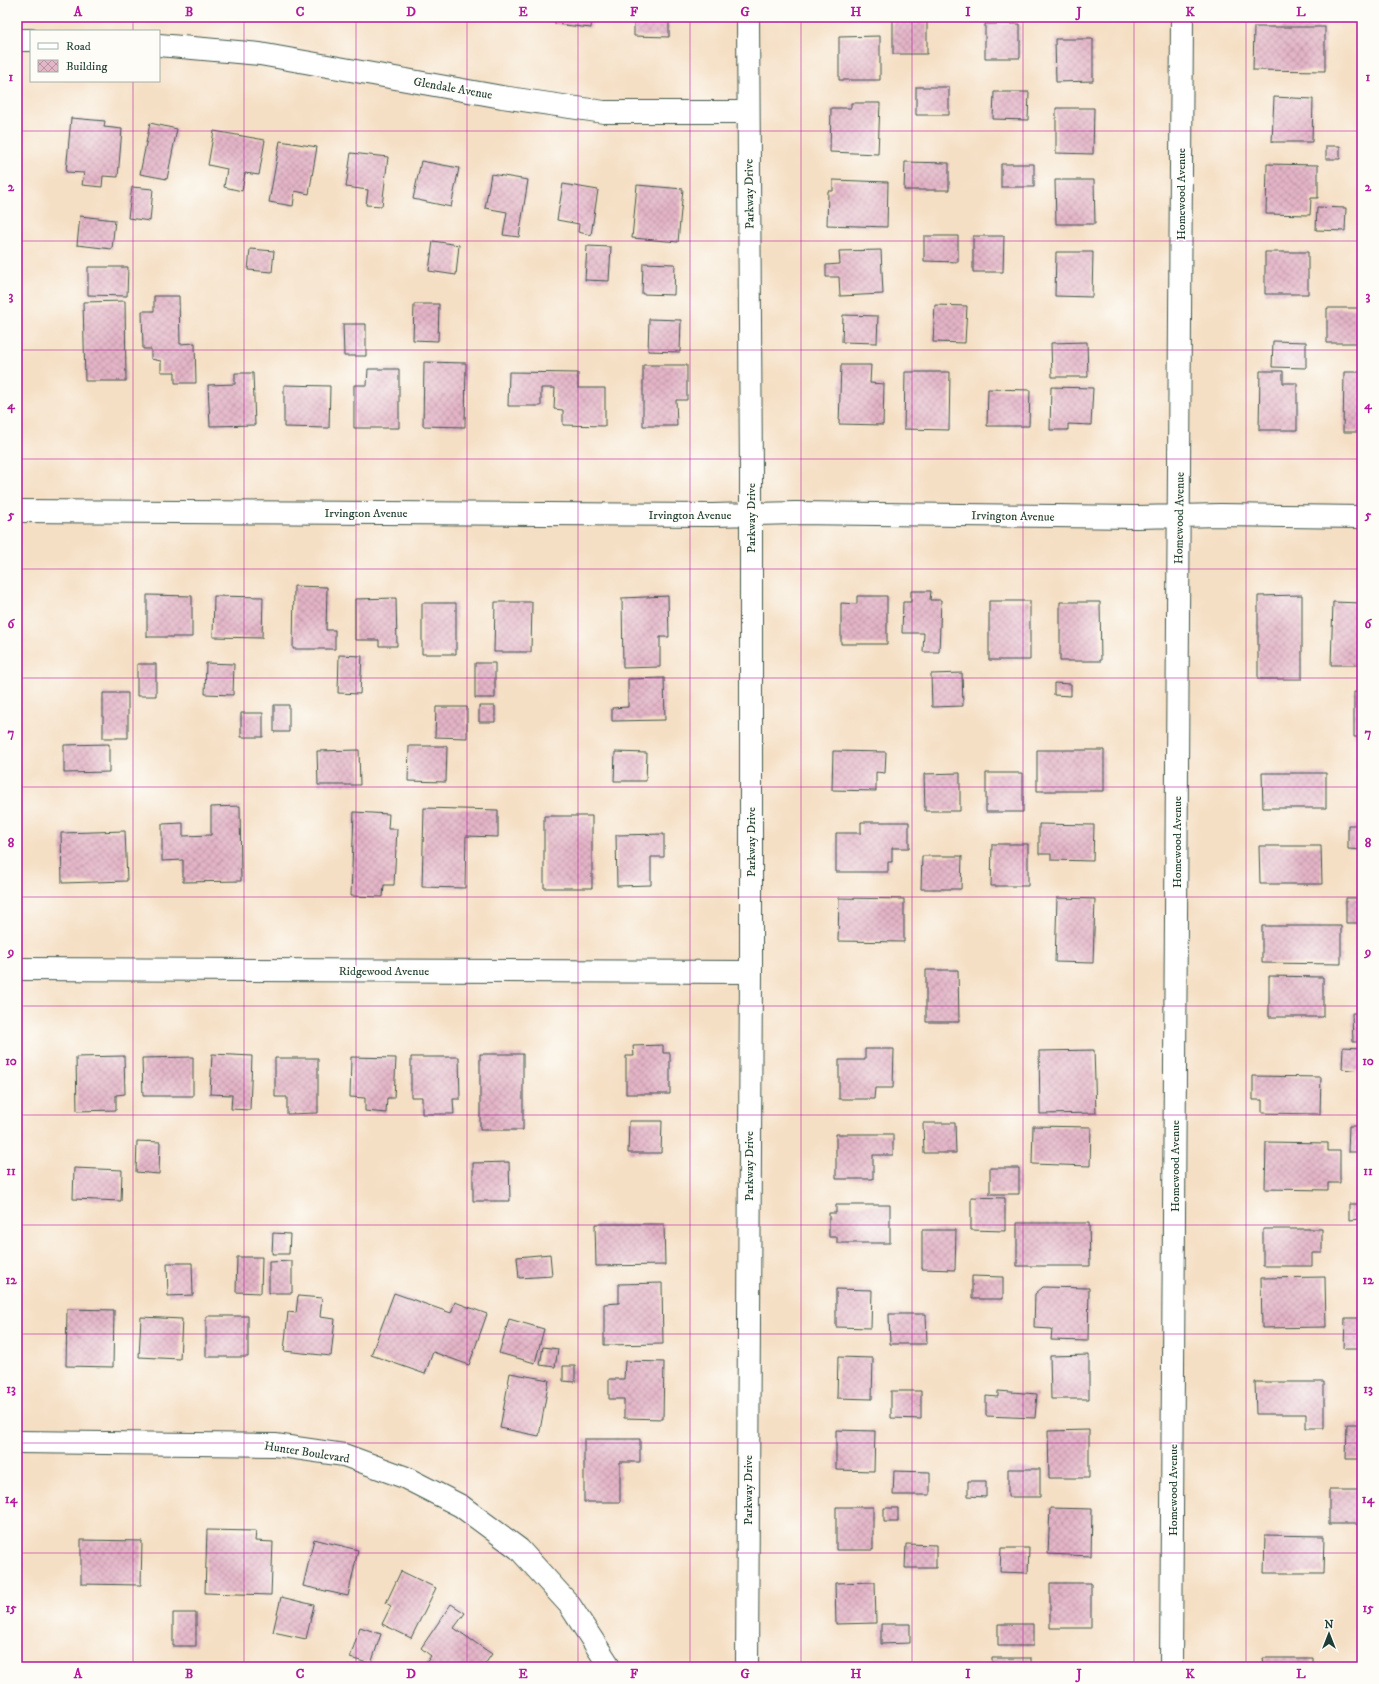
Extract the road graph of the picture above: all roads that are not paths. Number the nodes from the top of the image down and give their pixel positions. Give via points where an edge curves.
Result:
1 (748, 17) edge
2 (1182, 17) edge
3 (17, 40) edge
4 (30, 40) edge
5 (160, 45) edge
6 (748, 112) junction
7 (17, 510) edge
8 (751, 514) junction
9 (1179, 517) junction
10 (1362, 517) edge
11 (17, 970) edge
12 (751, 972) junction
13 (17, 1442) edge
14 (610, 1667) edge
15 (747, 1667) edge
16 (1172, 1667) edge

1 - 6 street, Parkway Drive
2 - 9 street, Homewood Avenue
3 - 4 street
5 - 6 street, Glendale Avenue via 260,54 502,97 604,112
6 - 8 street, Parkway Drive
7 - 8 street, Irvington Avenue
8 - 9 street, Irvington Avenue
8 - 12 street, Parkway Drive
9 - 10 street, Irvington Avenue
9 - 16 street, Homewood Avenue
11 - 12 street, Ridgewood Avenue
12 - 15 street, Parkway Drive
13 - 14 street, Hunter Boulevard via 275,1445 344,1455 404,1477 461,1506 519,1549 569,1604

